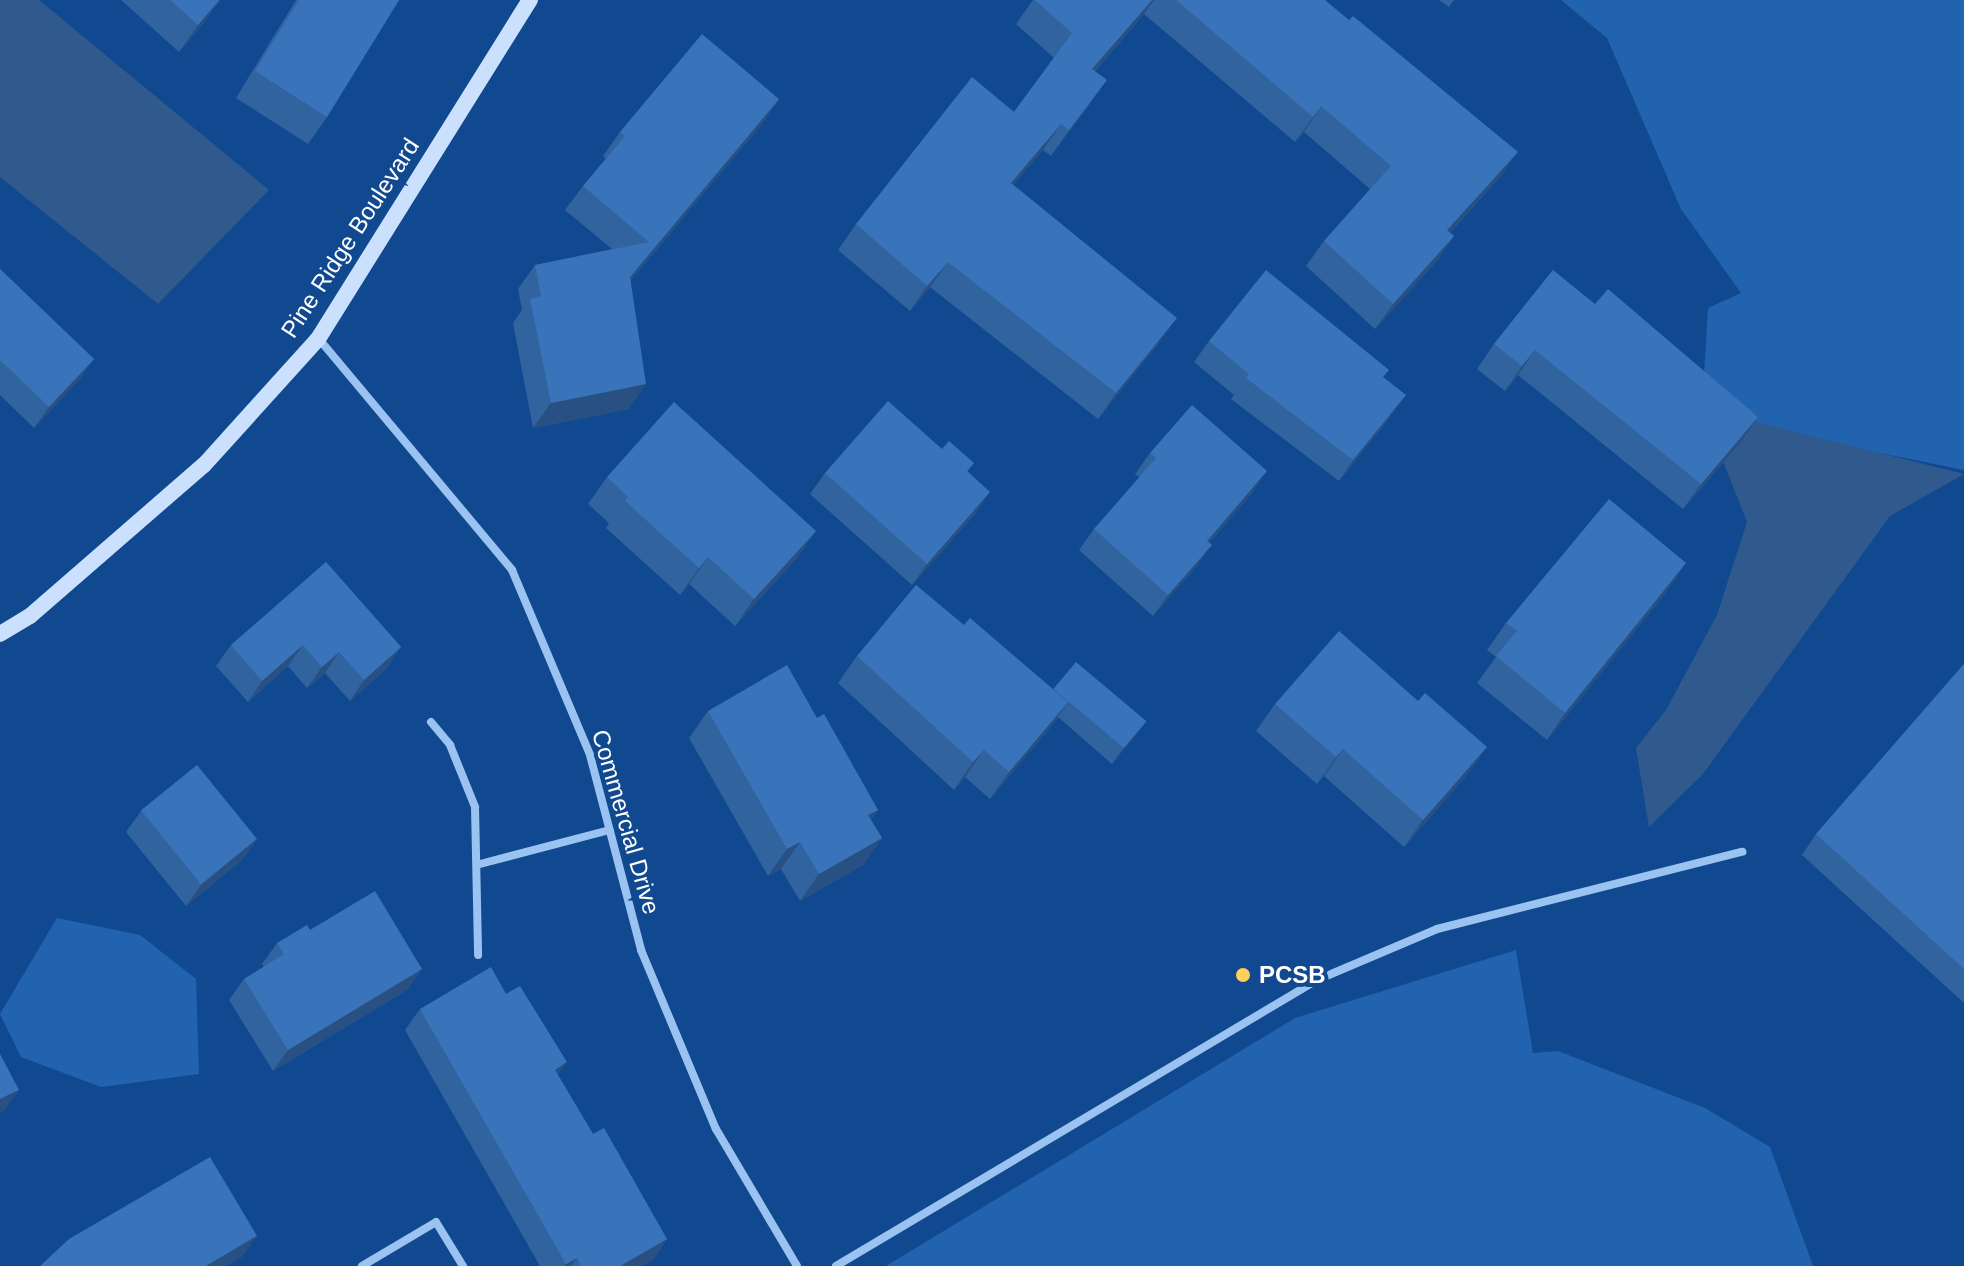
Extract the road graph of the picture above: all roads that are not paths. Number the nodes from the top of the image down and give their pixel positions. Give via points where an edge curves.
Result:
1 (530, 0) edge
2 (318, 339) junction
3 (0, 634) edge
4 (431, 722) dead end
5 (610, 830) junction
6 (1742, 852) dead end
7 (480, 864) junction
8 (478, 955) dead end
9 (362, 1266) edge
10 (463, 1266) edge
11 (797, 1266) edge
12 (836, 1266) edge

1 - 2 street, Pine Ridge Boulevard
2 - 3 street, Pine Ridge Boulevard via 204,465 30,616
2 - 5 street, Commercial Drive via 512,570 590,755
4 - 7 street via 463,770 475,807
5 - 7 street
5 - 11 street, Commercial Drive via 641,950 716,1129
6 - 12 street via 1437,929 1317,980
7 - 8 street
9 - 10 street via 436,1222

